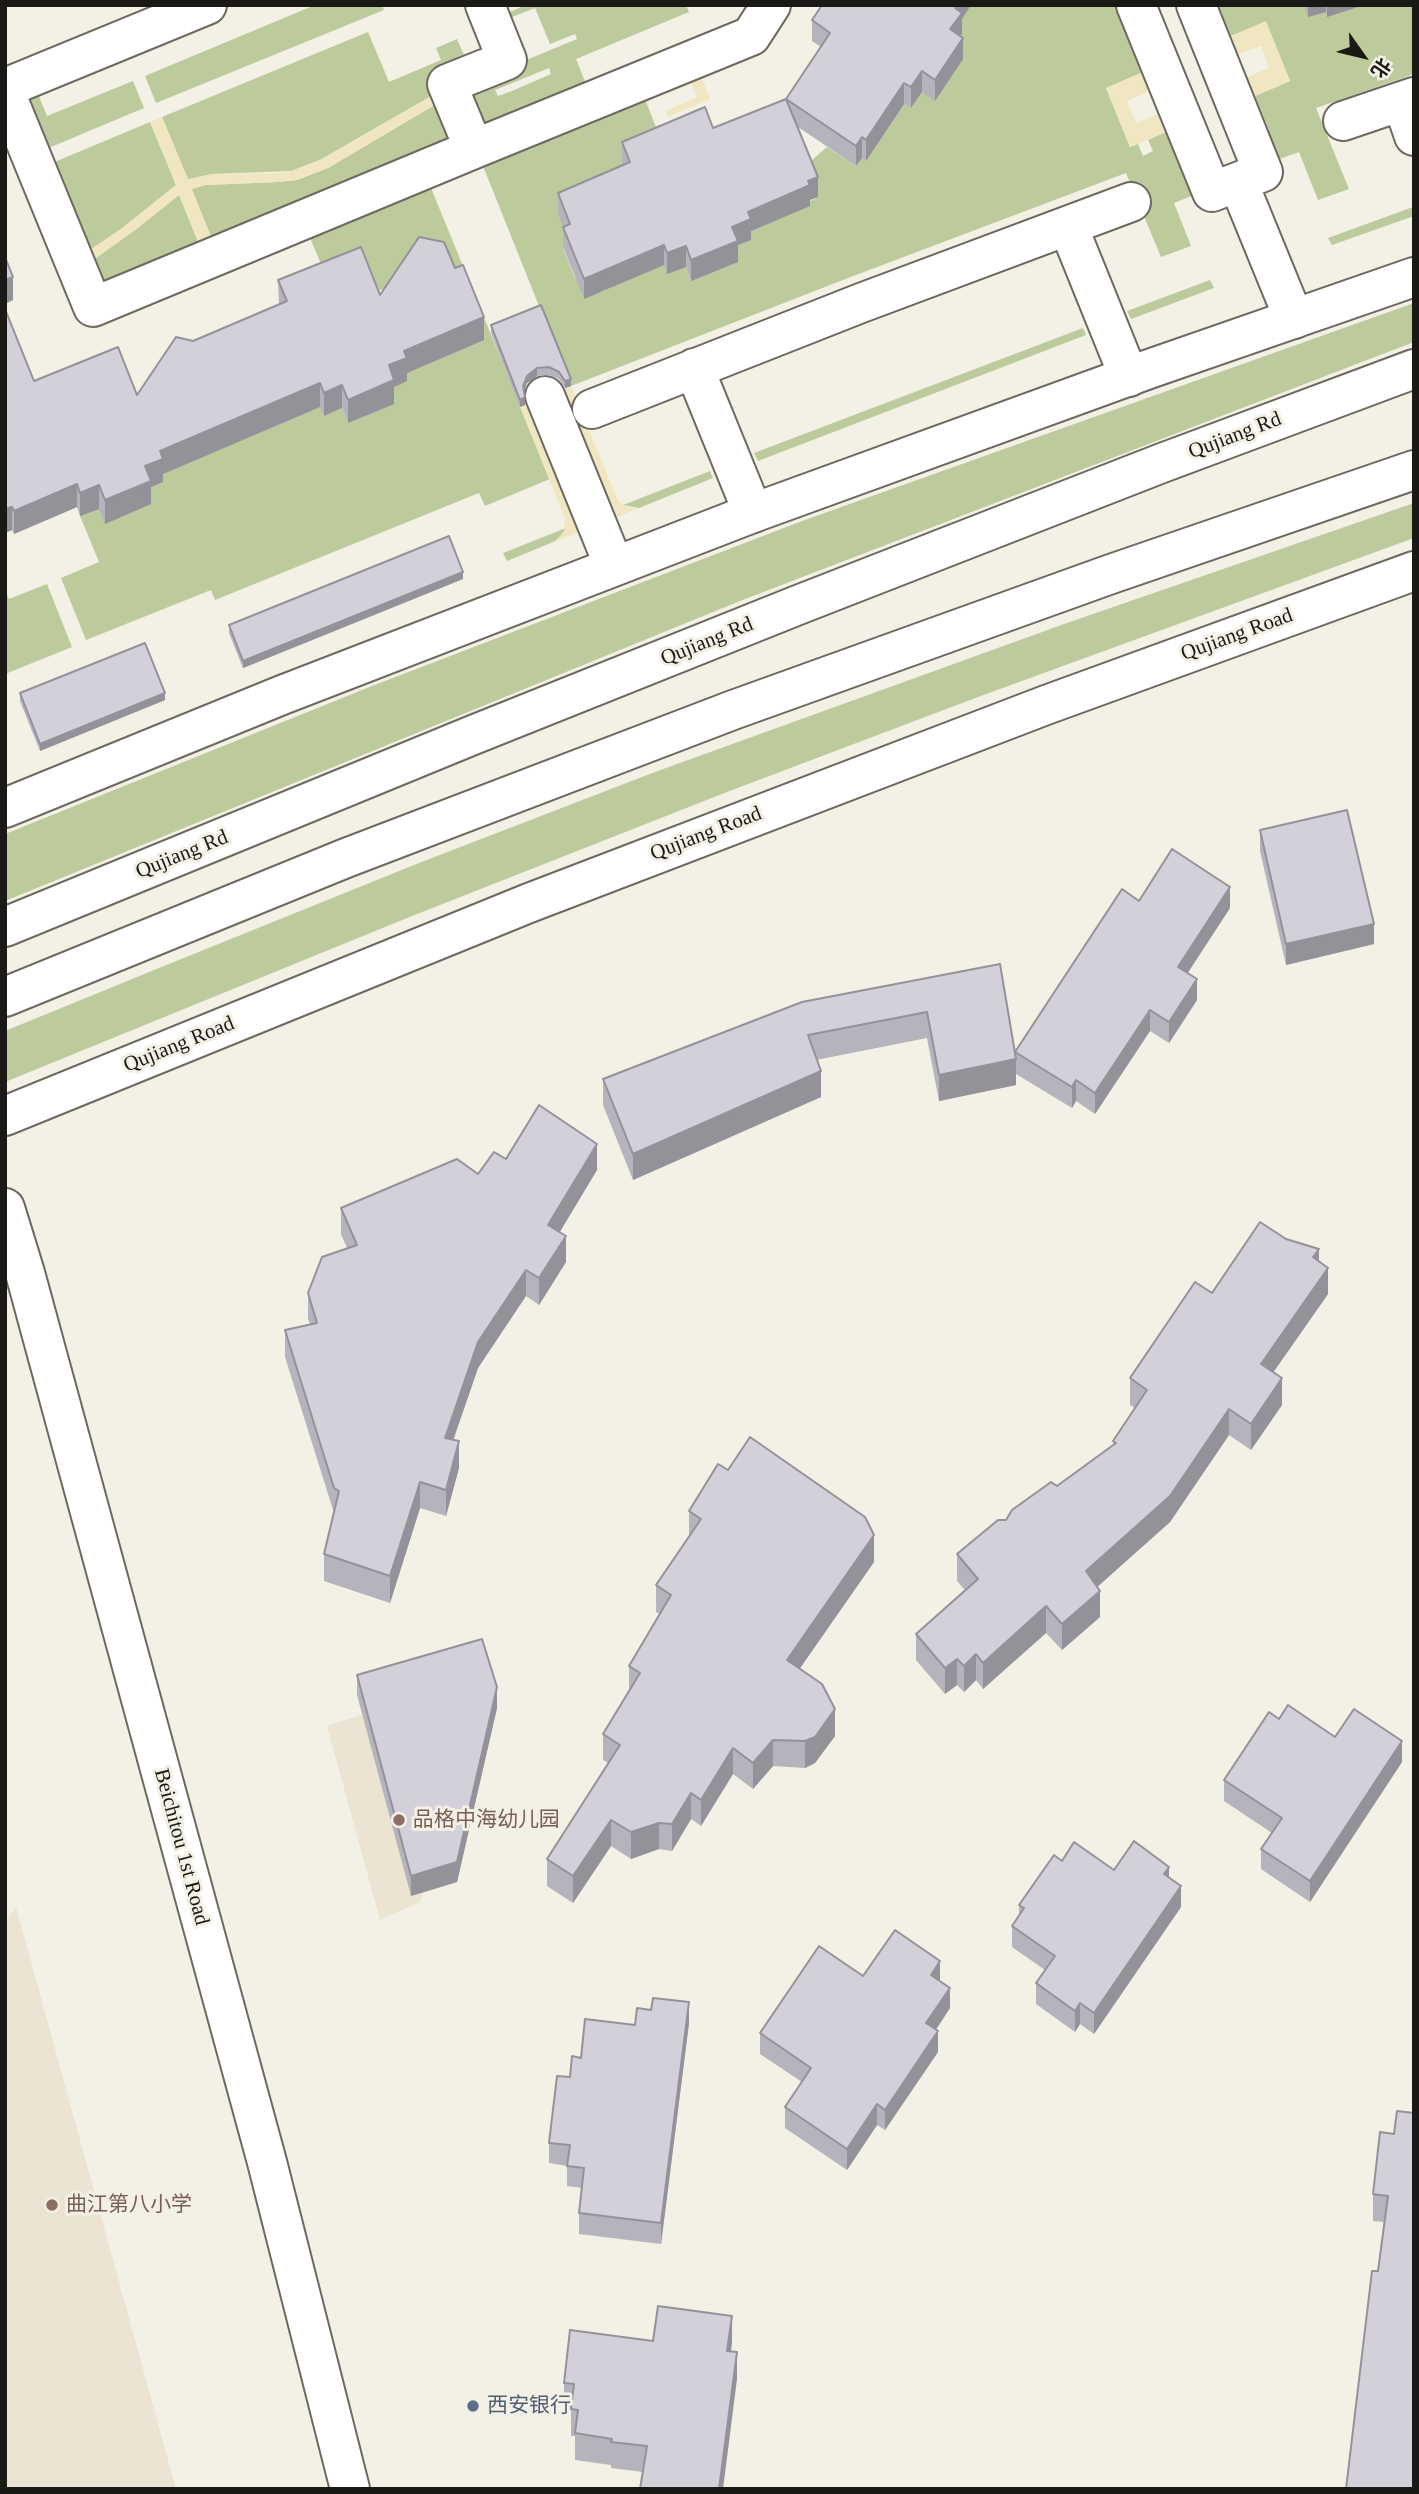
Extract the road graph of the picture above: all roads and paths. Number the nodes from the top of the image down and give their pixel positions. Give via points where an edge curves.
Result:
1 (207, 5) edge
2 (485, 5) edge
3 (771, 5) edge
4 (1136, 5) edge
5 (1196, 5) edge
6 (5, 90) edge
7 (1410, 111) edge
8 (1343, 121) dead end
9 (474, 149) junction
10 (1238, 182) junction
11 (1131, 202) dead end
12 (1068, 226) junction
13 (1414, 277) edge
14 (1294, 319) junction
15 (694, 368) junction
16 (1414, 369) edge
17 (1129, 377) junction
18 (545, 396) dead end
19 (592, 409) dead end
20 (1414, 470) edge
21 (753, 513) junction
22 (614, 566) junction
23 (1414, 571) edge
24 (5, 808) edge
25 (5, 927) edge
26 (5, 997) edge
27 (5, 1116) edge
28 (5, 1208) edge
29 (351, 2489) edge

1 - 6 main road
2 - 9 main road via 507,60 447,84
3 - 9 main road via 751,36
4 - 10 main road via 1212,192
5 - 10 main road via 1264,172
6 - 9 main road via 93,307
7 - 8 main road
10 - 14 main road
11 - 12 main road
12 - 15 main road
12 - 17 main road
13 - 14 main road
14 - 17 main road
15 - 19 main road
15 - 21 main road
16 - 25 main road, Qujiang Rd via 798,605
17 - 21 main road
18 - 22 main road
20 - 26 main road via 720,715 442,820
21 - 22 main road
22 - 24 main road
23 - 27 main road, Qujiang Road via 1045,705 529,902
28 - 29 main road, Beichitou 1st Road via 267,2162

